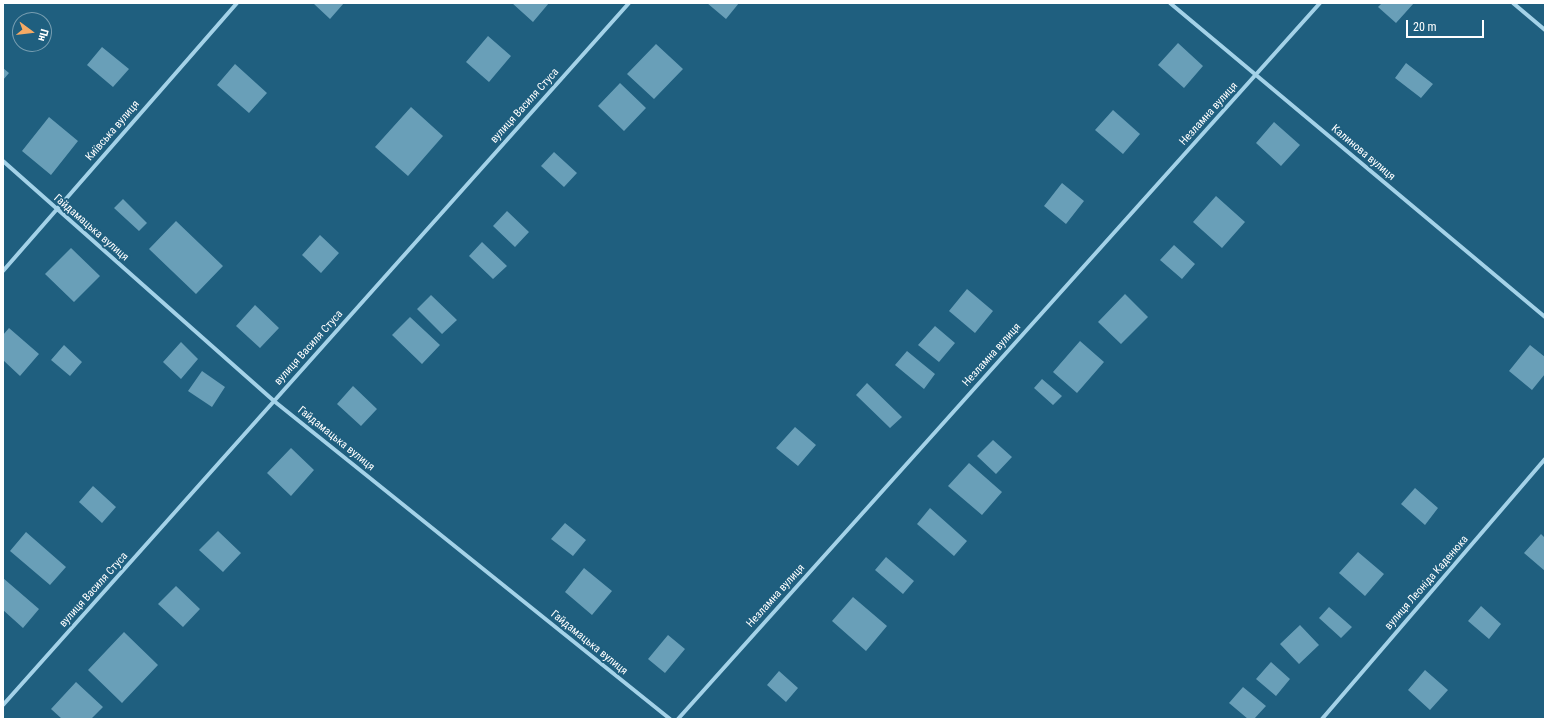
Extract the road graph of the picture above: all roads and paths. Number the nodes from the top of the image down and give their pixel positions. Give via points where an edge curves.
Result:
1 (237, 3) edge
2 (629, 3) edge
3 (1170, 3) edge
4 (1320, 3) edge
5 (1513, 3) edge
6 (1545, 30) edge
7 (1256, 75) junction
8 (3, 161) edge
9 (57, 210) junction
10 (3, 271) edge
11 (1545, 317) edge
12 (274, 401) junction
13 (1545, 460) edge
14 (3, 705) edge
15 (670, 719) edge
16 (678, 719) edge
17 (1322, 719) edge

1 - 9 street, Київська вулиця
2 - 12 street, вулиця Василя Стуса
3 - 7 street, Калинова вулиця
4 - 7 street, Незламна вулиця
5 - 6 street
7 - 11 street, Калинова вулиця
7 - 16 street, Незламна вулиця
8 - 9 street, Гайдамацька вулиця
9 - 10 street, Київська вулиця
9 - 12 street, Гайдамацька вулиця
12 - 14 street, вулиця Василя Стуса
12 - 15 street, Гайдамацька вулиця
13 - 17 street, вулиця Леоніда Каденюка

